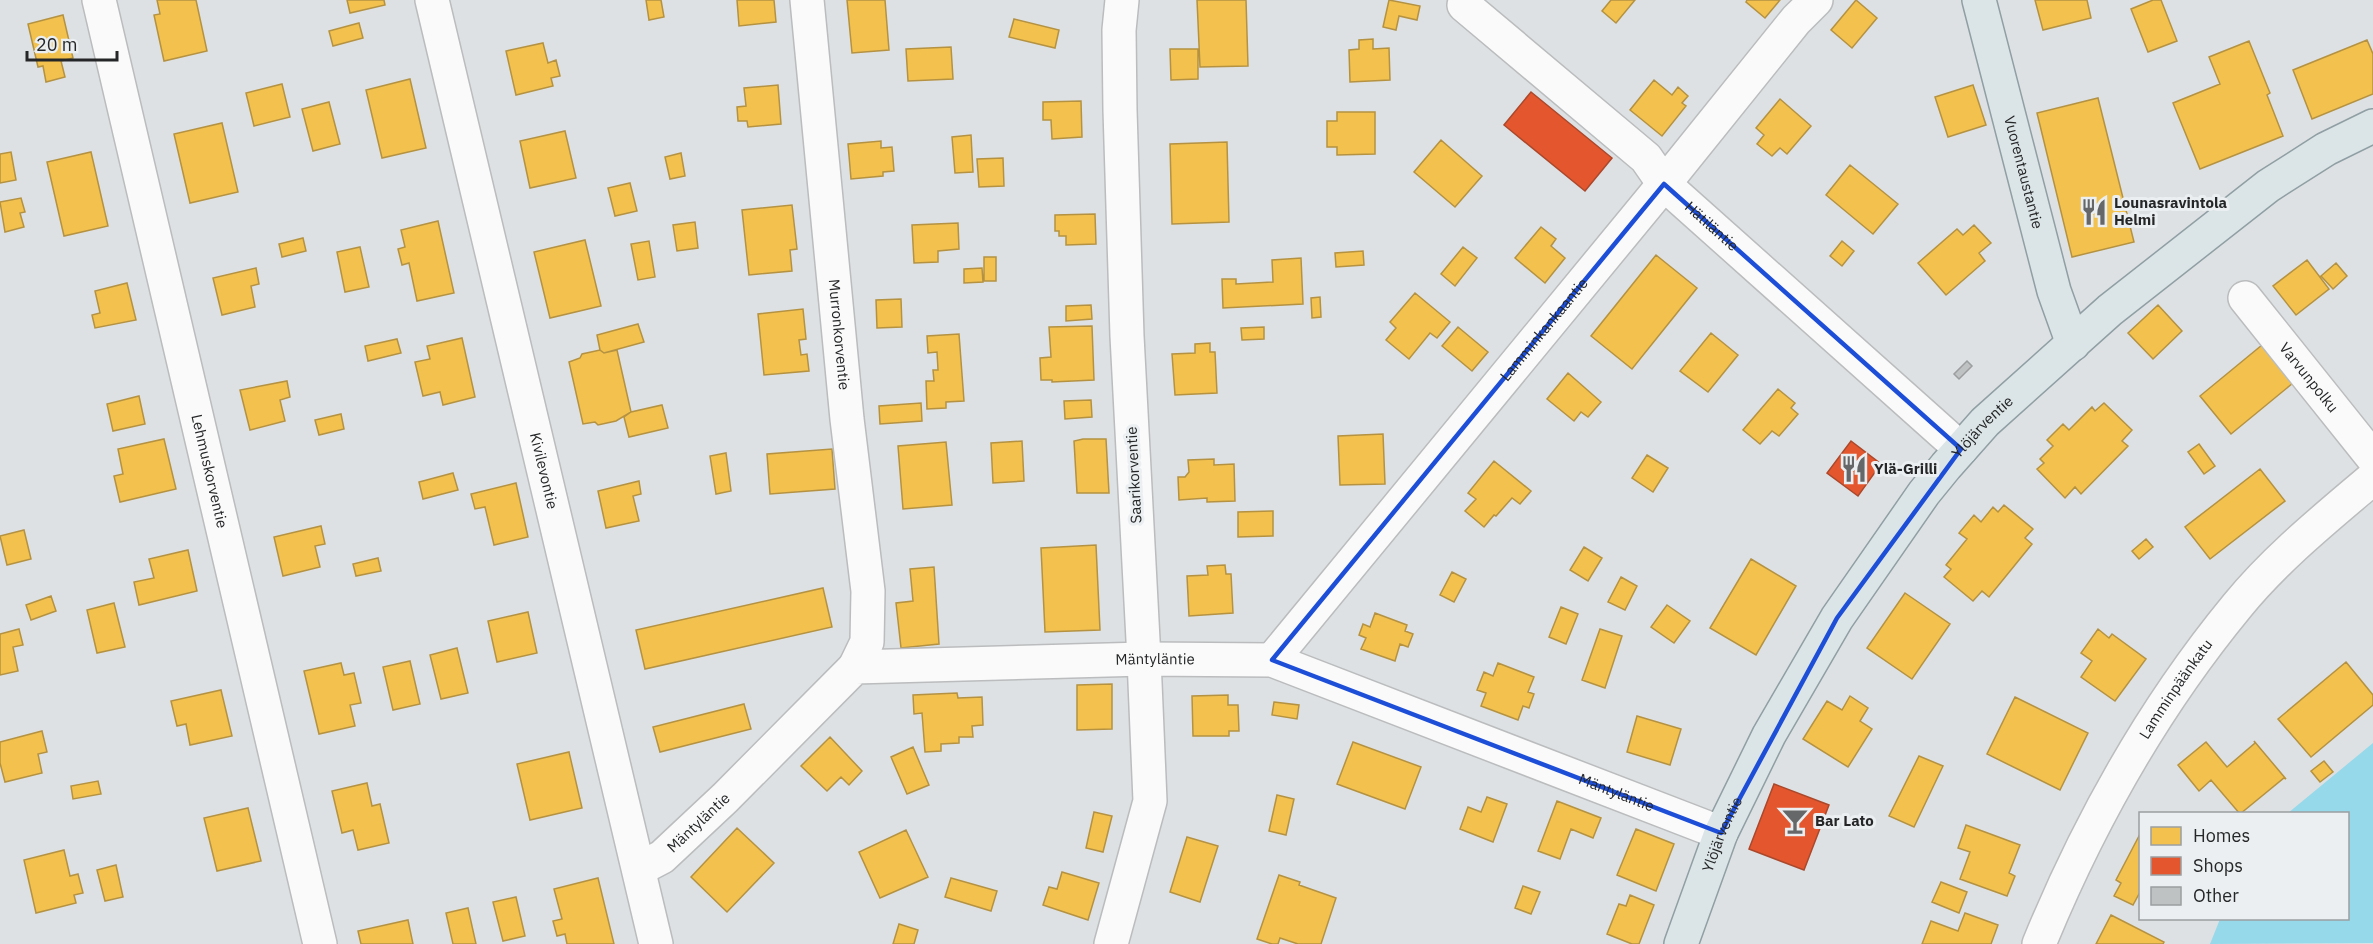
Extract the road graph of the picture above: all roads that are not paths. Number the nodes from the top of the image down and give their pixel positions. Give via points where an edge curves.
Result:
1 (99, 0) edge
2 (432, 0) edge
3 (807, 0) edge
4 (1122, 0) edge
5 (1816, 0) edge
6 (1979, 0) edge
7 (1464, 5) dead end
8 (2373, 126) edge
9 (1664, 184) junction
10 (2245, 298) dead end
11 (2073, 344) junction
12 (1961, 449) junction
13 (2373, 458) edge
14 (2373, 478) edge
15 (1144, 659) junction
16 (1272, 660) junction
17 (855, 667) junction
18 (1721, 833) junction
19 (639, 870) junction
20 (320, 944) edge
21 (656, 944) edge
22 (1111, 944) edge
23 (1681, 944) edge
24 (2039, 944) edge

1 - 20 street, Lehmuskorventie
2 - 19 street, Kivilevontie
3 - 17 street, Murronkorventie via 845,407 868,591 867,642
4 - 15 street, Saarikorventie via 1119,110
5 - 9 street, Lamminkankaantie
6 - 11 main road, Vuorentaustantie via 2054,291
7 - 9 street, Hätiläntie via 1646,158
8 - 11 main road, Ylöjärventie via 2326,149 2242,205
9 - 12 street, Hätiläntie
9 - 16 street, Lamminkankaantie
10 - 13 street, Varvunpolku
11 - 12 main road, Ylöjärventie via 1985,422
12 - 18 main road, Ylöjärventie via 1924,493 1837,618 1769,735
14 - 24 street, Lamminpäänkatu via 2295,546 2238,605 2162,705 2122,771 2058,897
15 - 16 street, Mäntyläntie
15 - 17 street, Mäntyläntie
15 - 22 street, Saarikorventie via 1150,801
16 - 18 street, Mäntyläntie
17 - 19 street, Mäntyläntie via 678,843
18 - 23 main road, Ylöjärventie
19 - 21 street, Kivilevontie

